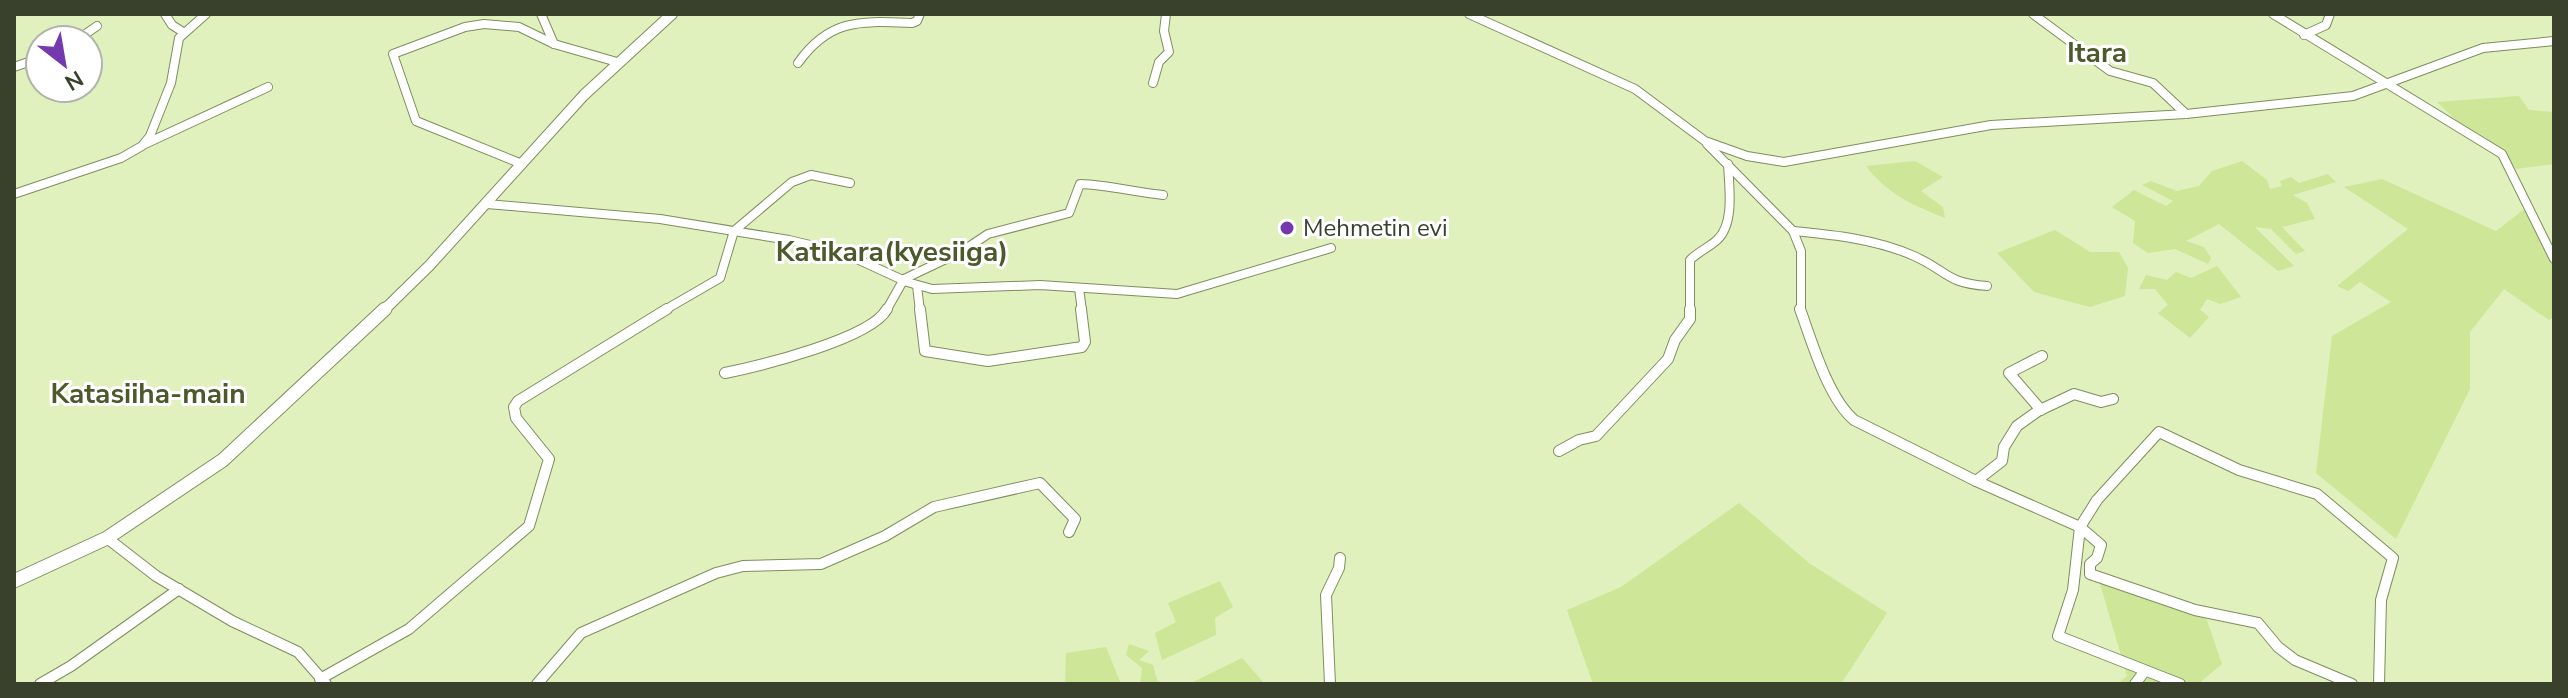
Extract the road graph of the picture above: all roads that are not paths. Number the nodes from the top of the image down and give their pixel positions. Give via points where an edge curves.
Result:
1 (165, 14) edge
2 (206, 14) edge
3 (541, 14) edge
4 (672, 14) edge
5 (920, 14) edge
6 (1166, 14) edge
7 (1469, 14) edge
8 (2033, 14) edge
9 (2273, 14) edge
10 (2330, 14) edge
11 (183, 32) junction
12 (2304, 35) junction
13 (2554, 41) edge
14 (554, 44) junction
15 (617, 62) junction
16 (798, 63) dead end
17 (1153, 83) dead end
18 (2385, 85) junction
19 (268, 87) dead end
20 (2186, 114) junction
21 (1705, 141) junction
22 (142, 146) junction
23 (1718, 155) junction
24 (1767, 161) junction
25 (522, 164) junction
26 (1728, 164) junction
27 (850, 183) dead end
28 (14, 194) edge
29 (1163, 195) dead end
30 (487, 204) junction
31 (734, 231) junction
32 (1793, 231) junction
33 (1331, 248) dead end
34 (2554, 259) edge
35 (904, 279) junction
36 (917, 286) junction
37 (1987, 286) dead end
38 (1079, 288) junction
39 (2042, 356) dead end
40 (725, 373) dead end
41 (2113, 399) dead end
42 (2041, 410) junction
43 (1559, 451) dead end
44 (1976, 481) junction
45 (2080, 527) junction
46 (1069, 532) dead end
47 (107, 538) junction
48 (1340, 558) dead end
49 (14, 581) edge
50 (179, 589) junction
51 (2144, 672) junction
52 (323, 682) edge
53 (40, 684) edge
54 (537, 684) edge
55 (1330, 684) edge
56 (2135, 684) edge
57 (2180, 684) edge
58 (2352, 684) edge
59 (2379, 684) edge

1 - 11 street
2 - 11 street
3 - 14 street
4 - 15 main road
5 - 16 street via 912,23 850,24 818,38
6 - 17 street via 1169,52 1159,62
7 - 21 street via 1635,89
8 - 20 street via 2110,71 2153,83
9 - 12 street
10 - 12 street via 2326,25
11 - 22 street via 171,83
12 - 18 street
13 - 18 street via 2483,48
14 - 15 street
14 - 25 street via 514,26 478,24 392,56 416,121
15 - 25 main road
18 - 20 street via 2353,96
18 - 34 street via 2502,154
19 - 22 street
20 - 24 street via 1991,125
21 - 23 street
21 - 24 street
22 - 28 street
23 - 24 street
23 - 26 street
25 - 30 main road
26 - 32 street
26 - 43 street via 1730,207 1723,233 1690,260 1690,319 1668,359 1596,436
27 - 31 street via 802,177
29 - 35 street via 1083,183 1069,213 988,234
30 - 31 street
30 - 47 main road via 335,359 223,460
31 - 35 street via 833,249
31 - 52 street via 720,278 567,368 514,407 516,418 549,459 529,526 409,629
32 - 37 street via 1858,238 1919,258 1956,283
32 - 44 street via 1801,251 1800,310 1843,411
33 - 38 street via 1177,294
35 - 36 street
35 - 40 street via 884,315 864,328 785,360
36 - 38 street
36 - 38 street via 925,351 988,361 1082,347
39 - 42 street via 2009,373
41 - 42 street via 2101,402 2074,394
42 - 44 street via 2016,426 2003,446 2002,461
44 - 45 street
45 - 51 street via 2073,590 2058,636
45 - 58 street via 2101,545 2090,574 2195,610 2258,623 2295,662
45 - 59 street via 2097,500 2159,432 2239,470 2317,494 2393,558 2381,601
46 - 54 street via 1075,519 1040,483 934,507 836,559 809,566 730,569 597,625 570,643
47 - 49 main road
47 - 50 street
48 - 55 street via 1326,595
50 - 52 street via 298,652
50 - 53 street
51 - 56 street
51 - 57 street

